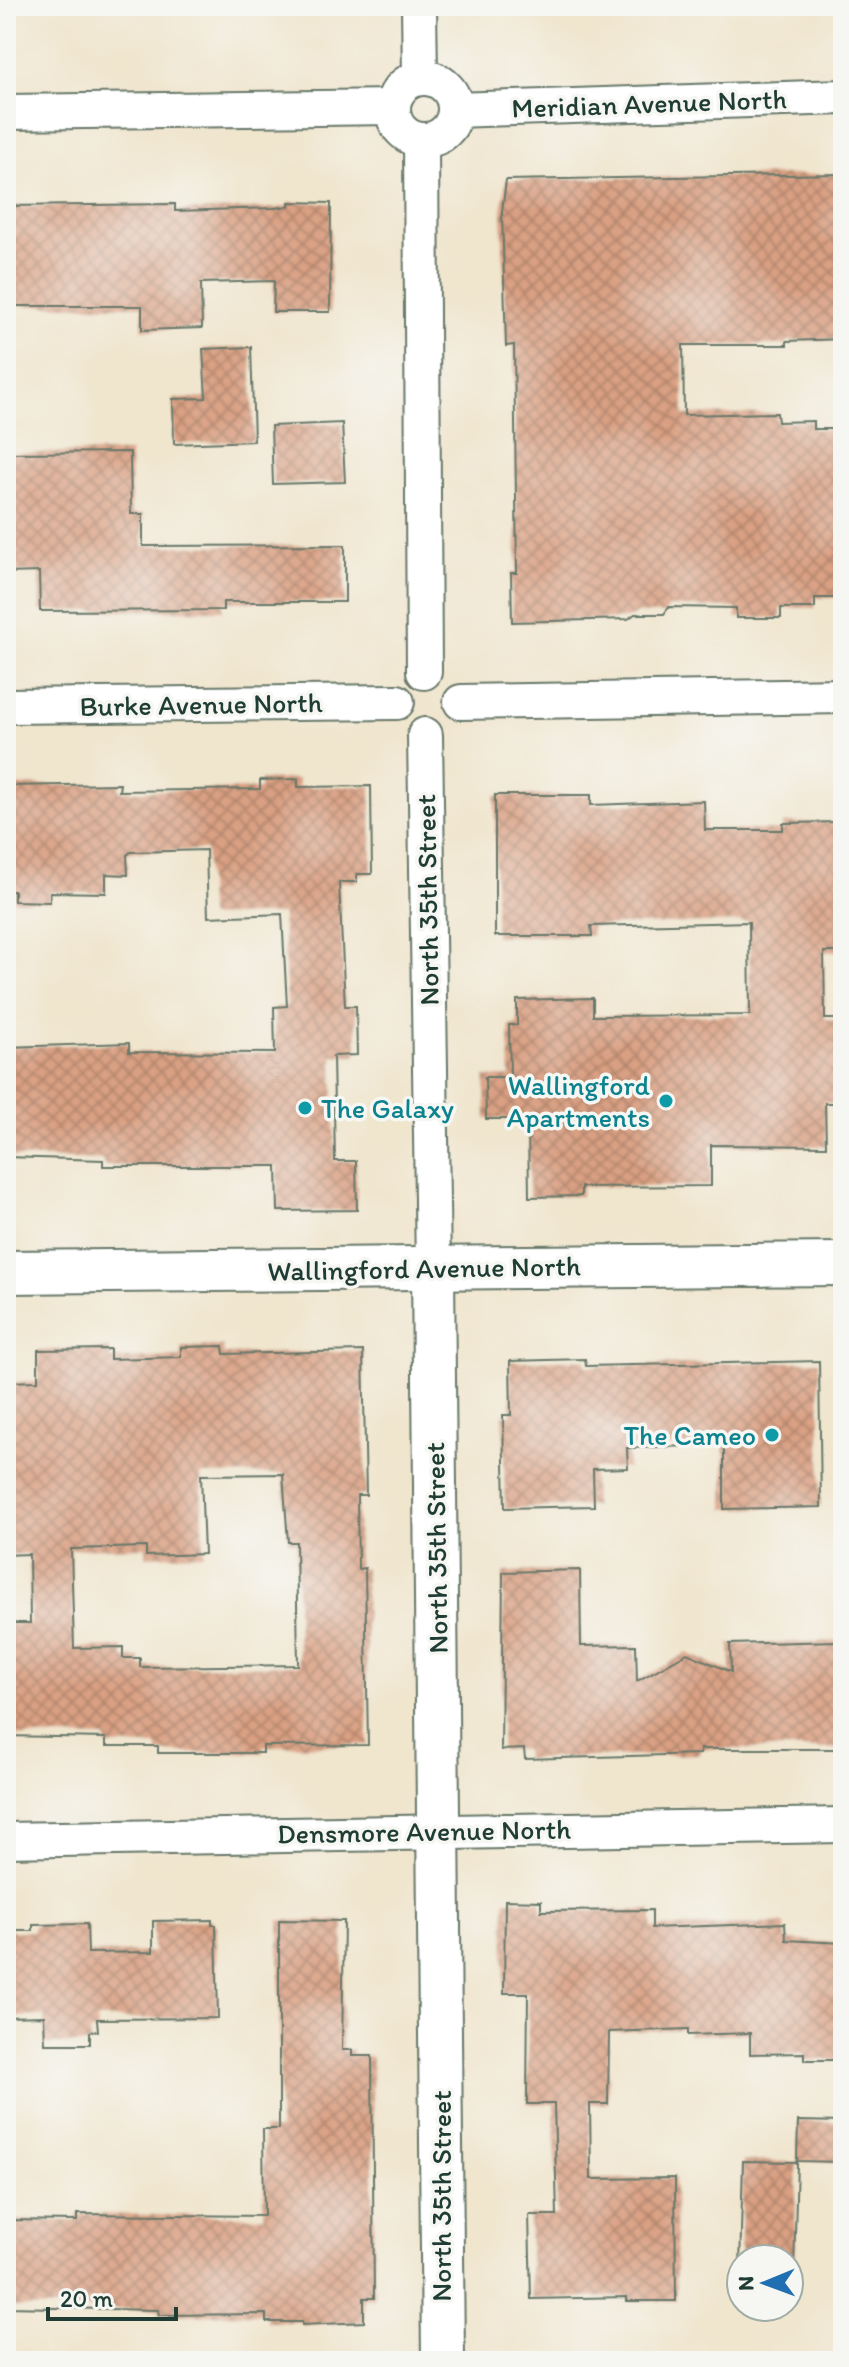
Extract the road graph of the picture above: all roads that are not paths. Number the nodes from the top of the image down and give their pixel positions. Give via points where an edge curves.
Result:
1 (419, 6) edge
2 (420, 77) junction
3 (843, 97) edge
4 (393, 107) junction
5 (455, 110) junction
6 (6, 112) edge
7 (421, 140) junction
8 (424, 672) junction
9 (843, 696) edge
10 (397, 702) junction
11 (461, 702) junction
12 (6, 706) edge
13 (425, 735) junction
14 (843, 1264) edge
15 (433, 1268) junction
16 (6, 1272) edge
17 (843, 1825) edge
18 (439, 1831) junction
19 (6, 1840) edge
20 (443, 2361) edge

1 - 2 street
2 - 4 street via 402,86
2 - 5 street via 447,87
3 - 5 street, Meridian Avenue North
4 - 6 street
4 - 7 street via 402,132
5 - 7 street via 442,135
7 - 8 street
8 - 10 street via 408,678
8 - 11 street via 450,679
9 - 11 street
10 - 12 street, Burke Avenue North
10 - 13 street via 406,727
11 - 13 street via 452,725
13 - 15 street, North 35th Street
14 - 15 street, Wallingford Avenue North
15 - 16 street, Wallingford Avenue North
15 - 18 street, North 35th Street
17 - 18 street, Densmore Avenue North
18 - 19 street, Densmore Avenue North
18 - 20 street, North 35th Street

